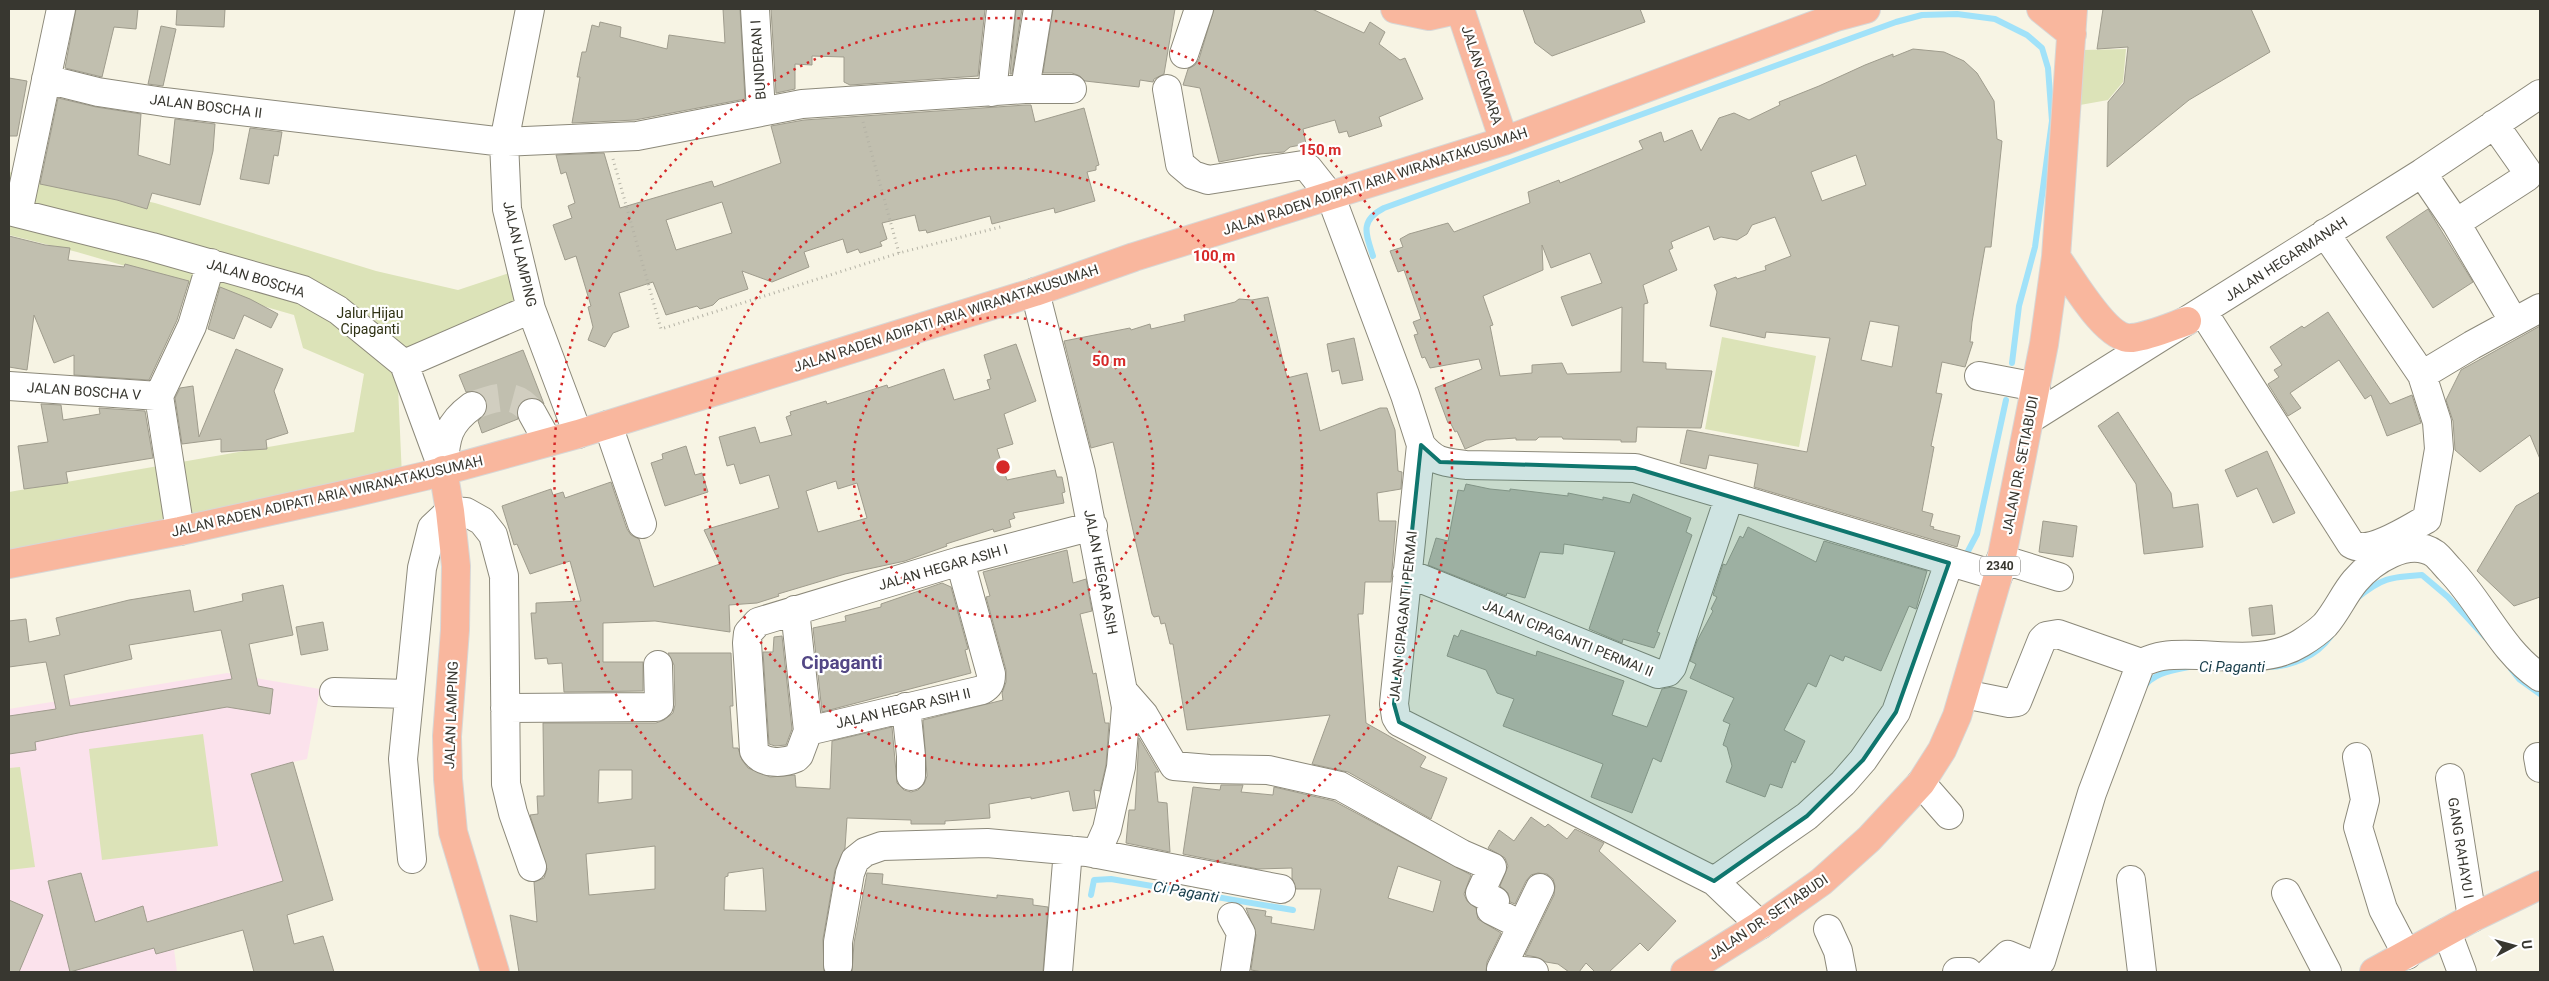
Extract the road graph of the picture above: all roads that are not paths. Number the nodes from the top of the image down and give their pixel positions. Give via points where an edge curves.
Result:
1 (61, 9) edge
2 (530, 9) edge
3 (754, 9) edge
4 (1001, 9) edge
5 (1038, 9) edge
6 (1199, 9) edge
7 (1395, 9) edge
8 (1460, 9) edge
9 (1866, 9) edge
10 (2041, 9) edge
11 (1840, 13) edge
12 (2073, 22) edge
13 (1184, 54) dead end
14 (46, 79) junction
15 (1166, 88) dead end
16 (1072, 89) dead end
17 (1025, 90) junction
18 (992, 92) junction
19 (2540, 94) edge
20 (761, 112) junction
21 (2494, 124) junction
22 (1504, 141) junction
23 (504, 142) junction
24 (2422, 173) junction
25 (1331, 197) junction
26 (13, 212) edge
27 (2456, 223) junction
28 (2325, 233) junction
29 (2056, 257) junction
30 (211, 263) junction
31 (1035, 292) junction
32 (2540, 308) edge
33 (531, 309) junction
34 (2195, 317) junction
35 (2514, 322) junction
36 (404, 364) junction
37 (1979, 376) dead end
38 (2422, 376) junction
39 (9, 386) edge
40 (2036, 388) junction
41 (158, 396) junction
42 (472, 406) tunnel mouth
43 (532, 413) tunnel mouth
44 (2030, 419) junction
45 (608, 425) junction
46 (578, 434) junction
47 (548, 442) junction
48 (1421, 445) junction
49 (443, 470) junction
50 (1730, 498) junction
51 (450, 511) junction
52 (642, 524) dead end
53 (1093, 526) junction
54 (180, 531) junction
55 (960, 561) junction
56 (9, 564) edge
57 (1949, 564) junction
58 (2000, 568) junction
59 (1407, 573) junction
60 (2059, 576) dead end
61 (794, 610) junction
62 (2141, 663) junction
63 (658, 665) dead end
64 (2540, 677) edge
65 (334, 692) dead end
66 (1123, 692) junction
67 (408, 694) junction
68 (1964, 694) junction
69 (906, 707) junction
70 (505, 708) junction
71 (808, 731) junction
72 (2358, 757) dead end
73 (911, 776) dead end
74 (2450, 778) dead end
75 (1921, 783) junction
76 (1950, 815) dead end
77 (1068, 850) junction
78 (1096, 854) junction
79 (412, 859) dead end
80 (532, 867) dead end
81 (2131, 880) dead end
82 (1714, 881) junction
83 (2540, 885) edge
84 (1540, 888) dead end
85 (1280, 889) dead end
86 (2286, 893) dead end
87 (1232, 917) dead end
88 (2472, 918) junction
89 (1521, 925) junction
90 (1760, 926) junction
91 (1828, 929) dead end
92 (2447, 932) junction
93 (2407, 955) junction
94 (838, 966) dead end
95 (495, 972) edge
96 (1058, 972) edge
97 (1235, 972) edge
98 (1534, 972) edge
99 (1685, 972) edge
100 (1842, 972) edge
101 (1957, 972) edge
102 (1968, 972) edge
103 (1990, 972) edge
104 (2142, 972) edge
105 (2327, 972) edge
106 (2374, 972) edge
107 (2462, 972) edge

1 - 14 street
2 - 23 street, JALAN LAMPING
3 - 20 street, BUNDERAN I
4 - 18 street
5 - 17 street
6 - 13 street
7 - 8 main road via 1429,16
8 - 22 main road, JALAN CEMARA
9 - 11 main road, JALAN RADEN ADIPATI ARIA WIRANATAKUSUMAH
10 - 12 main road
11 - 22 main road, JALAN RADEN ADIPATI ARIA WIRANATAKUSUMAH
12 - 29 main road, JALAN DR. SETIABUDI / 2340
14 - 23 street, JALAN BOSCHA II via 98,92 164,102
14 - 26 street
15 - 25 street, JALAN CIPAGANTI PERMAI via 1180,164 1193,175 1208,180 1303,165
16 - 17 street, JALAN BOSCHA II
17 - 18 street, JALAN BOSCHA II
18 - 20 street, JALAN BOSCHA II via 802,104
19 - 21 street, JALAN HEGARMANAH
20 - 23 street, JALAN BOSCHA II via 636,136
21 - 24 street, JALAN HEGARMANAH
21 - 27 street via 2527,171 2527,177
22 - 25 main road, JALAN RADEN ADIPATI ARIA WIRANATAKUSUMAH
23 - 33 street, JALAN LAMPING via 507,209
24 - 27 street
24 - 28 street, JALAN HEGARMANAH
25 - 31 main road, JALAN RADEN ADIPATI ARIA WIRANATAKUSUMAH
25 - 48 street, JALAN CIPAGANTI PERMAI
26 - 30 street, JALAN BOSCHA
27 - 35 street
28 - 34 street, JALAN HEGARMANAH
28 - 38 street
29 - 34 main road via 2101,319 2121,337 2132,338
29 - 40 main road, JALAN DR. SETIABUDI / 2340
30 - 36 street, JALAN BOSCHA via 303,290 338,310
30 - 41 street via 192,326
31 - 45 main road, JALAN RADEN ADIPATI ARIA WIRANATAKUSUMAH
31 - 53 street, JALAN HEGAR ASIH
32 - 35 street
33 - 36 street
33 - 46 street, JALAN LAMPING
34 - 38 street via 2355,547 2373,546 2427,519 2439,449 2437,422
34 - 44 street, JALAN HEGARMANAH
35 - 38 street
36 - 49 street
37 - 40 street
39 - 41 street, JALAN BOSCHA V
40 - 44 main road, JALAN DR. SETIABUDI / 2340
41 - 54 street
42 - 49 street via 455,421 447,436
43 - 47 street
44 - 58 main road, JALAN DR. SETIABUDI / 2340
45 - 46 main road, JALAN RADEN ADIPATI ARIA WIRANATAKUSUMAH
45 - 52 street
46 - 47 main road, JALAN RADEN ADIPATI ARIA WIRANATAKUSUMAH
47 - 49 main road, JALAN RADEN ADIPATI ARIA WIRANATAKUSUMAH
48 - 50 street via 1440,462 1635,468
48 - 59 street, JALAN CIPAGANTI PERMAI
49 - 51 main road, JALAN LAMPING
49 - 54 main road, JALAN RADEN ADIPATI ARIA WIRANATAKUSUMAH
50 - 57 street
50 - 59 street, JALAN CIPAGANTI PERMAI II via 1671,670 1664,674
51 - 67 street via 432,528 422,568
51 - 70 street via 474,514 493,535 504,576
51 - 95 main road, JALAN LAMPING via 456,566 447,736 453,832
53 - 55 street, JALAN HEGAR ASIH I
53 - 66 street, JALAN HEGAR ASIH
54 - 56 main road, JALAN RADEN ADIPATI ARIA WIRANATAKUSUMAH
55 - 61 street, JALAN HEGAR ASIH I
55 - 69 street, JALAN HEGAR ASIH II via 991,682 982,690
57 - 58 street
57 - 82 street via 1896,712 1863,760 1806,816
58 - 60 street
58 - 68 main road, JALAN DR. SETIABUDI / 2340
59 - 82 street, JALAN CIPAGANTI PERMAI via 1394,704 1400,722
61 - 71 street
61 - 71 street, JALAN HEGAR ASIH I via 758,622 748,632 754,751 766,761 792,760 800,755
62 - 64 street via 2163,656 2260,655 2290,648 2324,626 2356,580 2372,565 2385,556 2411,548 2434,554 2466,587 2507,645
62 - 68 street via 2058,634 2050,635 2042,640 2017,702
62 - 103 street via 2092,793 2041,961 2037,965 2030,964 2008,955
63 - 70 street via 659,705 656,707
65 - 67 street
66 - 78 street, JALAN HEGAR ASIH via 1126,707 1121,767 1107,828
66 - 89 street via 1144,715 1174,766 1268,770 1340,786 1462,854 1492,867 1480,893 1495,901 1491,910
67 - 79 street via 403,759
68 - 75 main road, JALAN DR. SETIABUDI / 2340 via 1942,750
69 - 71 street, JALAN HEGAR ASIH II
69 - 73 street
70 - 80 street via 506,784
72 - 93 street via 2365,800 2358,827 2383,910
74 - 88 street, GANG RAHAYU I
75 - 76 street
75 - 90 main road, JALAN DR. SETIABUDI / 2340 via 1869,839 1821,882
77 - 78 street
77 - 94 street via 987,843 882,846 865,852 855,860 850,873 838,942
77 - 96 street
78 - 85 street
81 - 104 street
82 - 90 street, JALAN CIPAGANTI PERMAI
83 - 88 main road
84 - 89 street
86 - 105 street
87 - 97 street via 1241,932
88 - 92 main road
89 - 98 street via 1501,969
90 - 99 main road, JALAN DR. SETIABUDI / 2340
91 - 100 street via 1838,951
92 - 93 main road
92 - 107 street
93 - 106 main road
101 - 102 street

